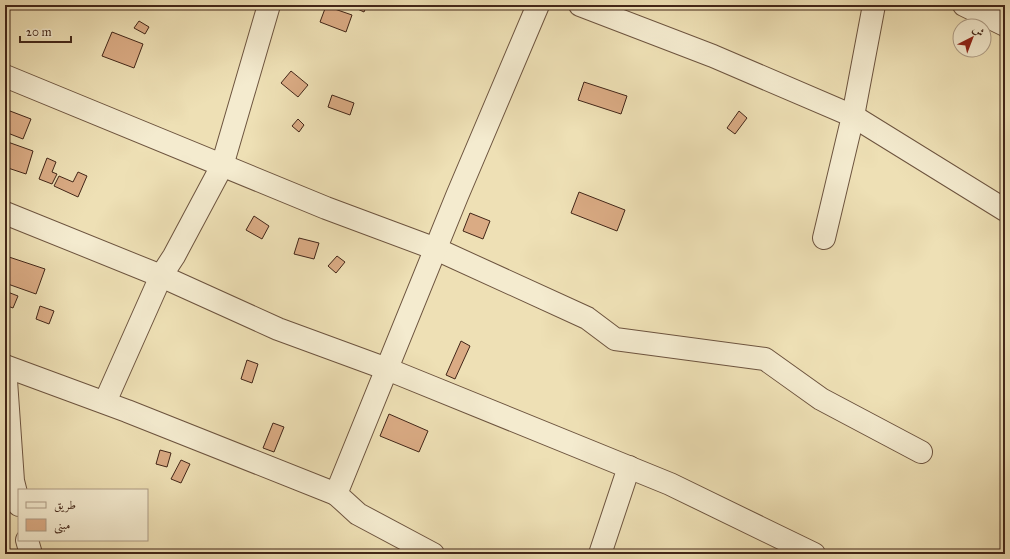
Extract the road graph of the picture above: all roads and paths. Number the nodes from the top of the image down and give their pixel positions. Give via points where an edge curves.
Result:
1 (269, 5) edge
2 (538, 5) edge
3 (580, 5) edge
4 (874, 5) edge
5 (964, 5) edge
6 (1005, 25) edge
7 (5, 76) edge
8 (853, 116) junction
9 (222, 166) junction
10 (1005, 210) edge
11 (5, 213) edge
12 (824, 238) dead end
13 (436, 249) junction
14 (162, 276) junction
15 (5, 366) edge
16 (387, 369) junction
17 (104, 402) junction
18 (921, 452) dead end
19 (629, 467) junction
20 (336, 494) junction
21 (18, 501) edge
22 (27, 541) edge
23 (31, 554) edge
24 (433, 554) edge
25 (600, 554) edge
26 (814, 554) edge

1 - 9 street
2 - 13 street
3 - 8 street via 713,56
4 - 8 street
5 - 6 street
7 - 9 street
8 - 10 street
8 - 12 street
9 - 13 street
9 - 14 street
11 - 14 street
13 - 16 street
13 - 18 street via 587,318 616,339 765,359 821,399
14 - 16 street via 278,329
14 - 17 street
15 - 17 street
15 - 21 street via 13,481
16 - 19 street
16 - 20 street
17 - 20 street
19 - 25 street
19 - 26 street via 670,484
20 - 24 street via 358,514
22 - 23 street

